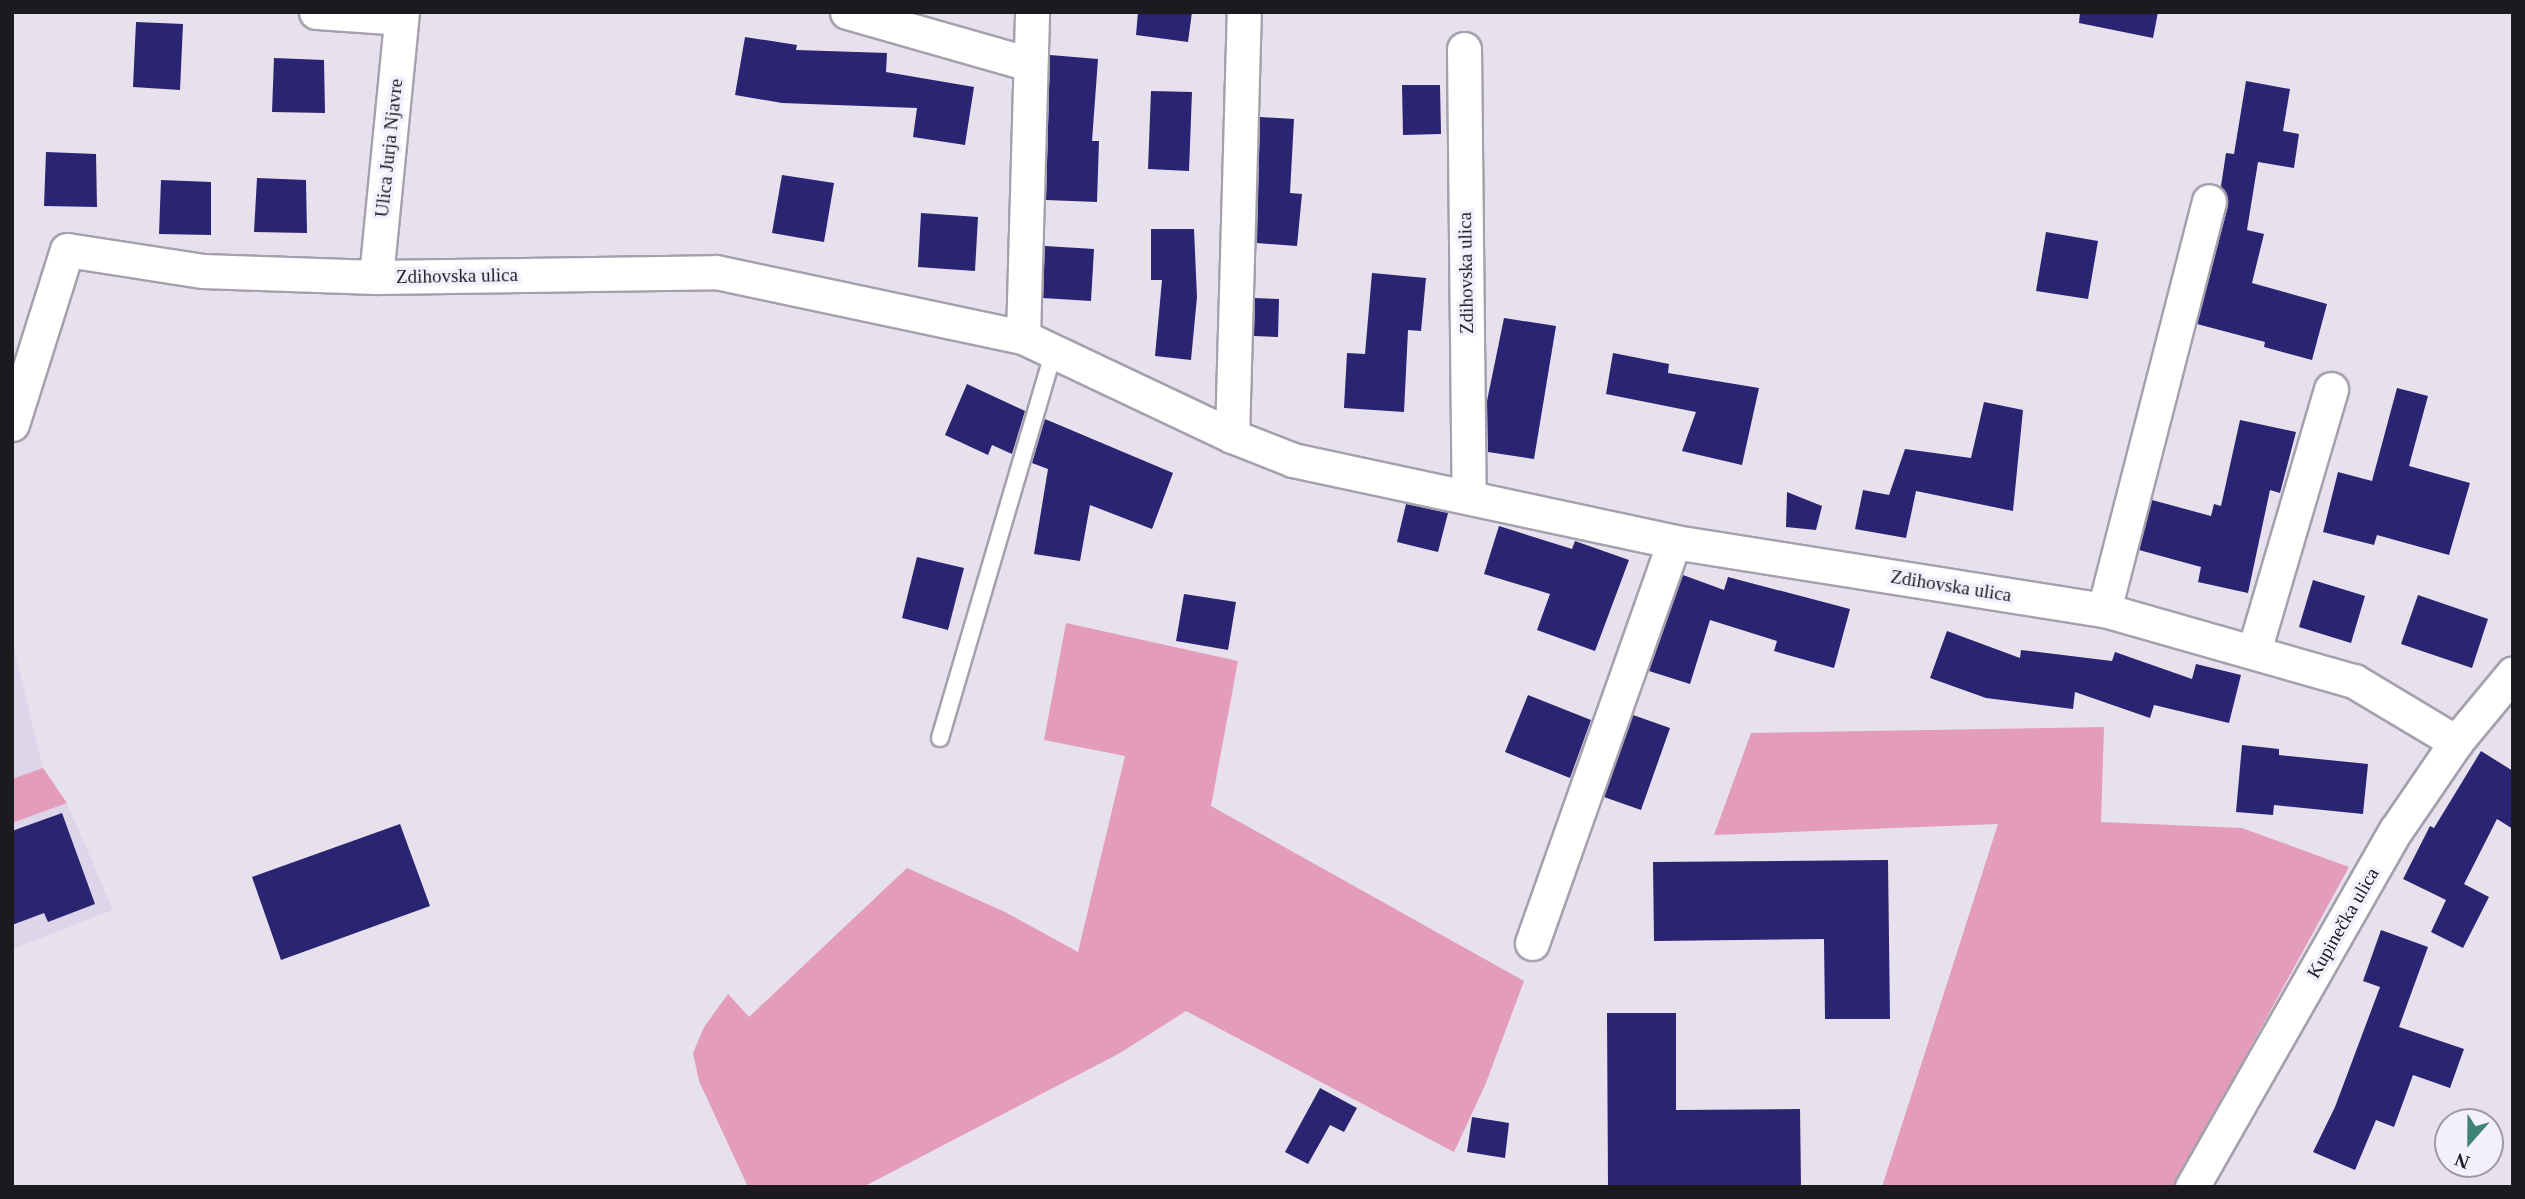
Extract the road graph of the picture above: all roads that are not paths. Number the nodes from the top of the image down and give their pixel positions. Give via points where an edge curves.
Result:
1 (316, 12) edge
2 (847, 12) edge
3 (1032, 12) edge
4 (1244, 12) edge
5 (402, 15) edge
6 (1464, 49) dead end
7 (1030, 64) junction
8 (2209, 201) dead end
9 (376, 277) junction
10 (1023, 337) junction
11 (1054, 349) junction
12 (2331, 389) dead end
13 (12, 424) edge
14 (1232, 436) junction
15 (1469, 496) junction
16 (1674, 542) junction
17 (2104, 610) junction
18 (2254, 651) junction
19 (2513, 673) edge
20 (940, 738) dead end
21 (2456, 742) junction
22 (1532, 943) dead end
23 (2192, 1187) edge

1 - 5 street, Ulica Jurja Njavre
2 - 7 street
3 - 7 street
4 - 14 street
5 - 9 street, Ulica Jurja Njavre
6 - 15 street, Zdihovska ulica
7 - 10 street
8 - 17 street
9 - 10 street, Zdihovska ulica via 716,272
9 - 13 street, Zdihovska ulica via 203,271 67,250
10 - 11 street, Zdihovska ulica
11 - 14 street, Zdihovska ulica
11 - 20 lane
12 - 18 street
14 - 15 street, Zdihovska ulica via 1293,460
15 - 16 street, Zdihovska ulica
16 - 17 street, Zdihovska ulica
16 - 22 street
17 - 18 street, Zdihovska ulica
18 - 21 street, Zdihovska ulica via 2354,681
19 - 21 street, Kupinečka ulica
21 - 23 street, Kupinečka ulica via 2396,830

